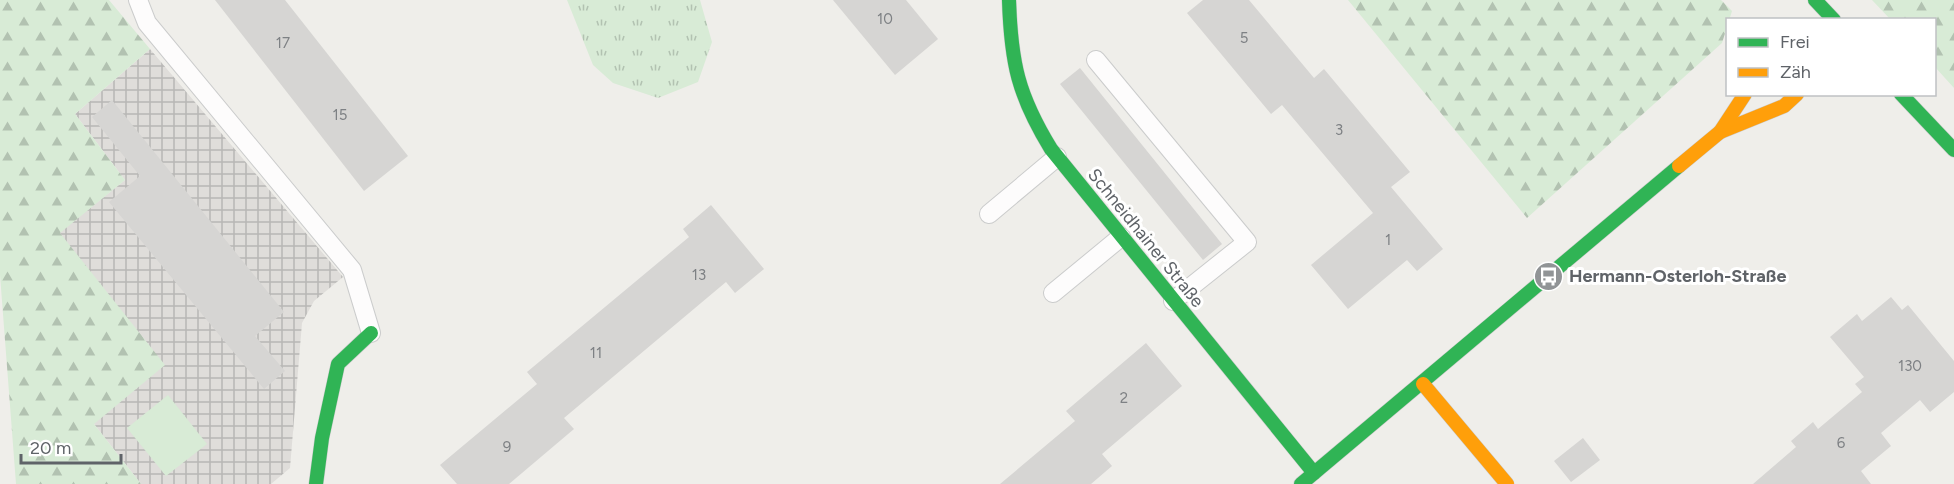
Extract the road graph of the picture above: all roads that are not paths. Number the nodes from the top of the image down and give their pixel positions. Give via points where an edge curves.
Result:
1 (138, 0) edge
2 (1009, 0) edge
3 (1815, 0) edge
4 (1832, 18) edge
5 (1096, 60) dead end
6 (1744, 96) edge
7 (1795, 96) edge
8 (1903, 96) edge
9 (1720, 132) junction
10 (1954, 150) edge
11 (1057, 157) junction
12 (989, 214) dead end
13 (1121, 237) junction
14 (1053, 293) dead end
15 (1173, 301) junction
16 (371, 333) joint
17 (1423, 384) junction
18 (1314, 473) junction
19 (316, 484) edge
20 (1301, 484) edge
21 (1507, 484) edge

1 - 16 lane via 147,23 352,270
2 - 11 street, Schneidhainer Straße via 1013,72 1028,112
3 - 4 street
5 - 15 lane via 1247,242
6 - 9 street
7 - 9 street via 1784,106
8 - 10 street
9 - 17 street
11 - 12 lane
11 - 13 street, Schneidhainer Straße
13 - 14 lane
13 - 15 street, Schneidhainer Straße
15 - 18 street, Schneidhainer Straße
16 - 19 street via 338,364
17 - 18 street
17 - 21 street
18 - 20 street

